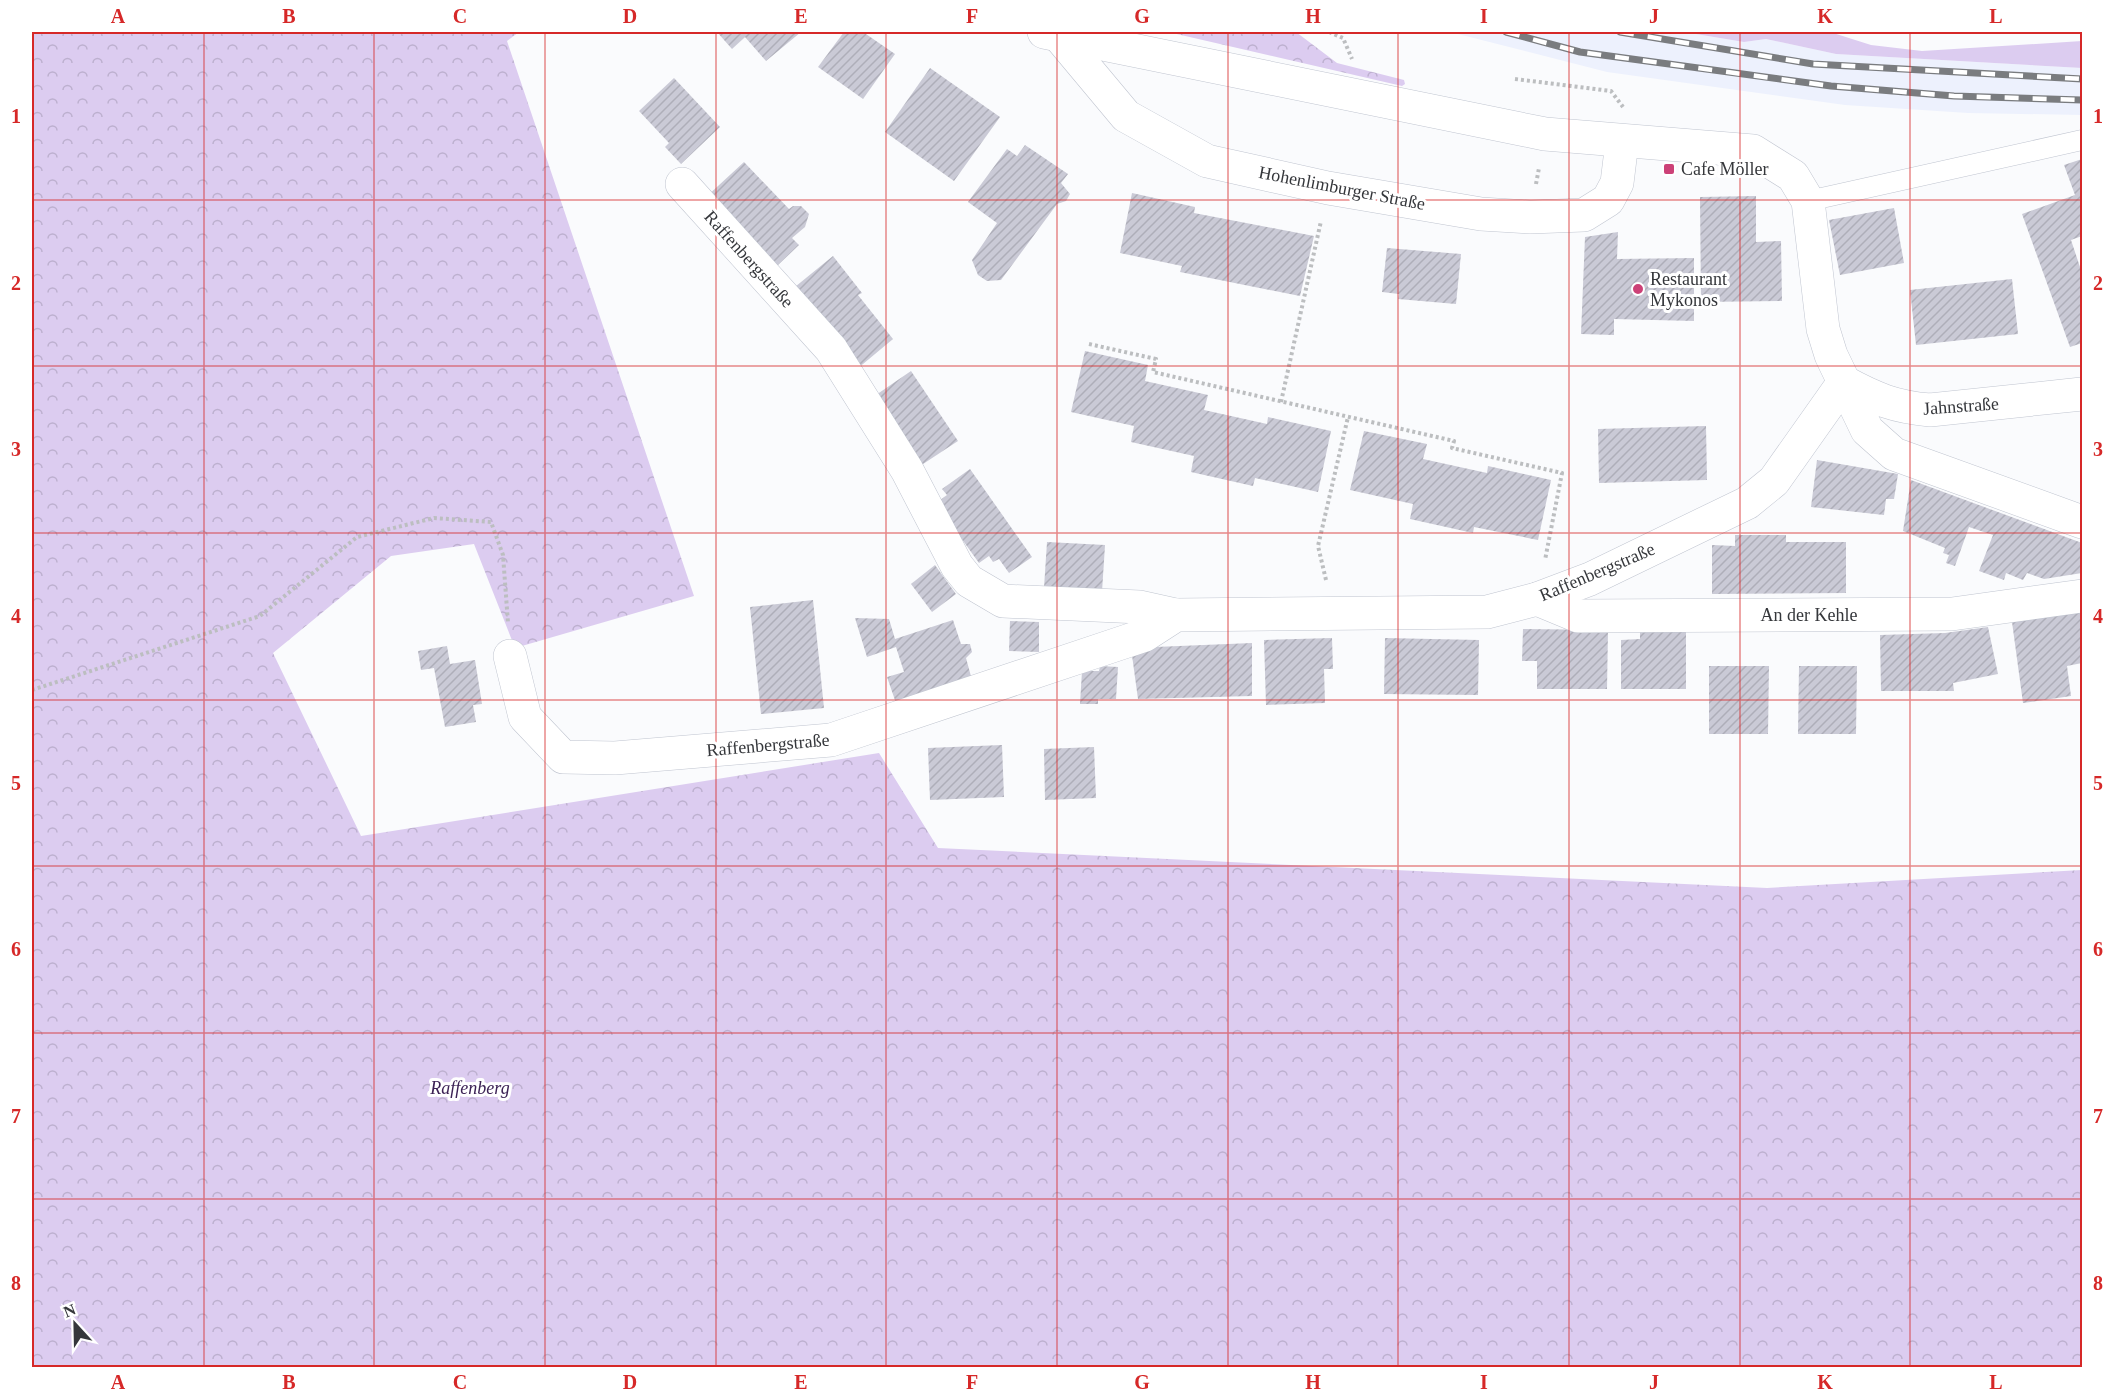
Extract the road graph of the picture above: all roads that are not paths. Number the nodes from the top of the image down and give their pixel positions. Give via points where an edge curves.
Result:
1 (1052, 34) edge
2 (2082, 140) edge
3 (1622, 142) junction
4 (682, 184) dead end
5 (1808, 201) junction
6 (1844, 382) junction
7 (2082, 394) edge
8 (2082, 522) edge
9 (2082, 596) edge
10 (1537, 599) junction
11 (1176, 615) junction
12 (510, 656) road end

1 - 3 street, Hohenlimburger Straße via 1545,134
1 - 3 street, Hohenlimburger Straße via 1126,116 1207,160 1328,188 1481,214 1530,218 1584,215 1608,200 1617,183
2 - 5 lane
3 - 5 street, Hohenlimburger Straße via 1753,151 1793,176
4 - 11 street, Raffenbergstraße via 831,349 907,470 957,566 969,581 1003,601 1140,607
5 - 6 street, Hohenlimburger Straße via 1823,329
6 - 7 street, Jahnstraße via 1877,401 1929,410
6 - 8 street via 1867,430 1894,454
6 - 10 street, Raffenbergstraße via 1774,481 1747,503 1590,579
9 - 10 street, An der Kehle via 1952,614 1578,616
10 - 11 street, Raffenbergstraße via 1487,612
11 - 12 street, Raffenbergstraße via 1145,635 831,740 615,758 563,757 525,717

